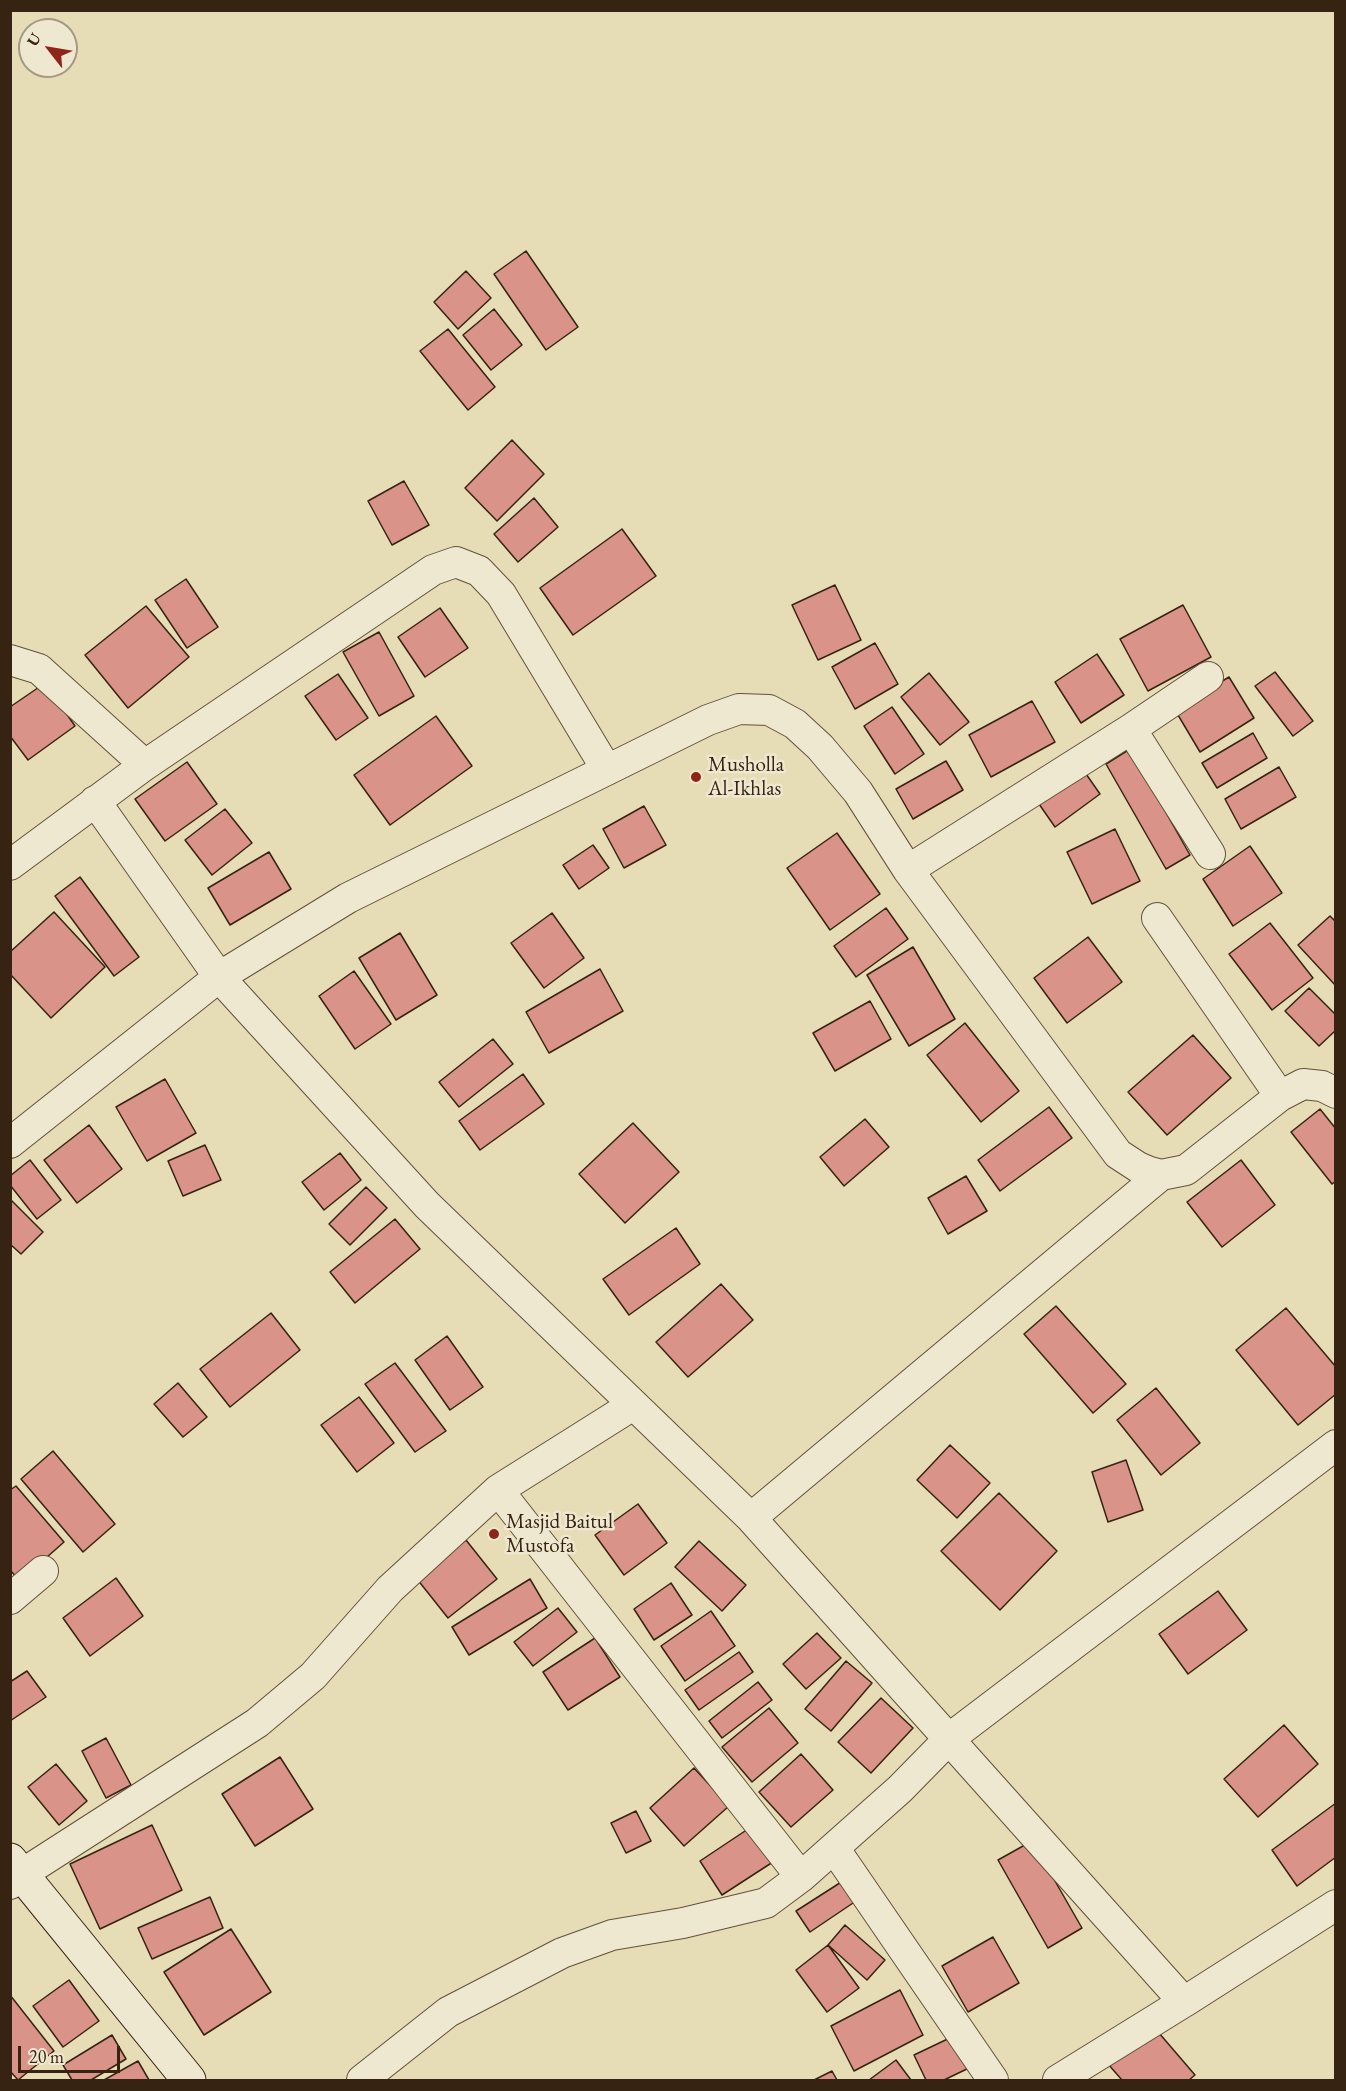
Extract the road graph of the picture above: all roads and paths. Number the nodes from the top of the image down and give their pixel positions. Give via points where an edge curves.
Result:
1 (10, 660) edge
2 (1208, 677) dead end
3 (1131, 729) junction
4 (145, 765) junction
5 (607, 770) junction
6 (95, 801) junction
7 (1210, 854) dead end
8 (10, 865) edge
9 (908, 870) junction
10 (1157, 918) dead end
11 (219, 977) junction
12 (1331, 1085) edge
13 (1280, 1096) junction
14 (10, 1143) edge
15 (1161, 1174) junction
16 (633, 1405) junction
17 (1335, 1445) edge
18 (498, 1490) junction
19 (752, 1518) junction
20 (43, 1571) dead end
21 (10, 1599) edge
22 (950, 1738) junction
23 (834, 1848) junction
24 (14, 1873) edge
25 (801, 1877) junction
26 (1335, 1905) edge
27 (1184, 2002) junction
28 (189, 2080) edge
29 (362, 2080) edge
30 (993, 2080) edge
31 (1058, 2080) edge

1 - 4 street via 39,669
2 - 3 street
3 - 7 street
3 - 9 street
4 - 5 street via 433,570 456,562 479,571 501,594
4 - 6 street
5 - 9 street via 708,720 740,709 769,710 795,724 820,747 858,792
5 - 11 street via 348,898
6 - 8 street
6 - 11 street
9 - 15 street via 1118,1154 1138,1167
10 - 13 street
11 - 14 street
11 - 16 street via 427,1205
12 - 13 street via 1303,1084
13 - 15 street via 1186,1170
15 - 19 street
16 - 18 street
16 - 19 street
17 - 22 street
18 - 24 street via 390,1589 313,1676 257,1723
18 - 25 street
19 - 22 street
20 - 21 street
22 - 23 street
22 - 27 street
23 - 25 street
23 - 30 street
24 - 28 street
25 - 29 street via 766,1903 612,1935 562,1953 448,2012
26 - 27 street
27 - 31 street

